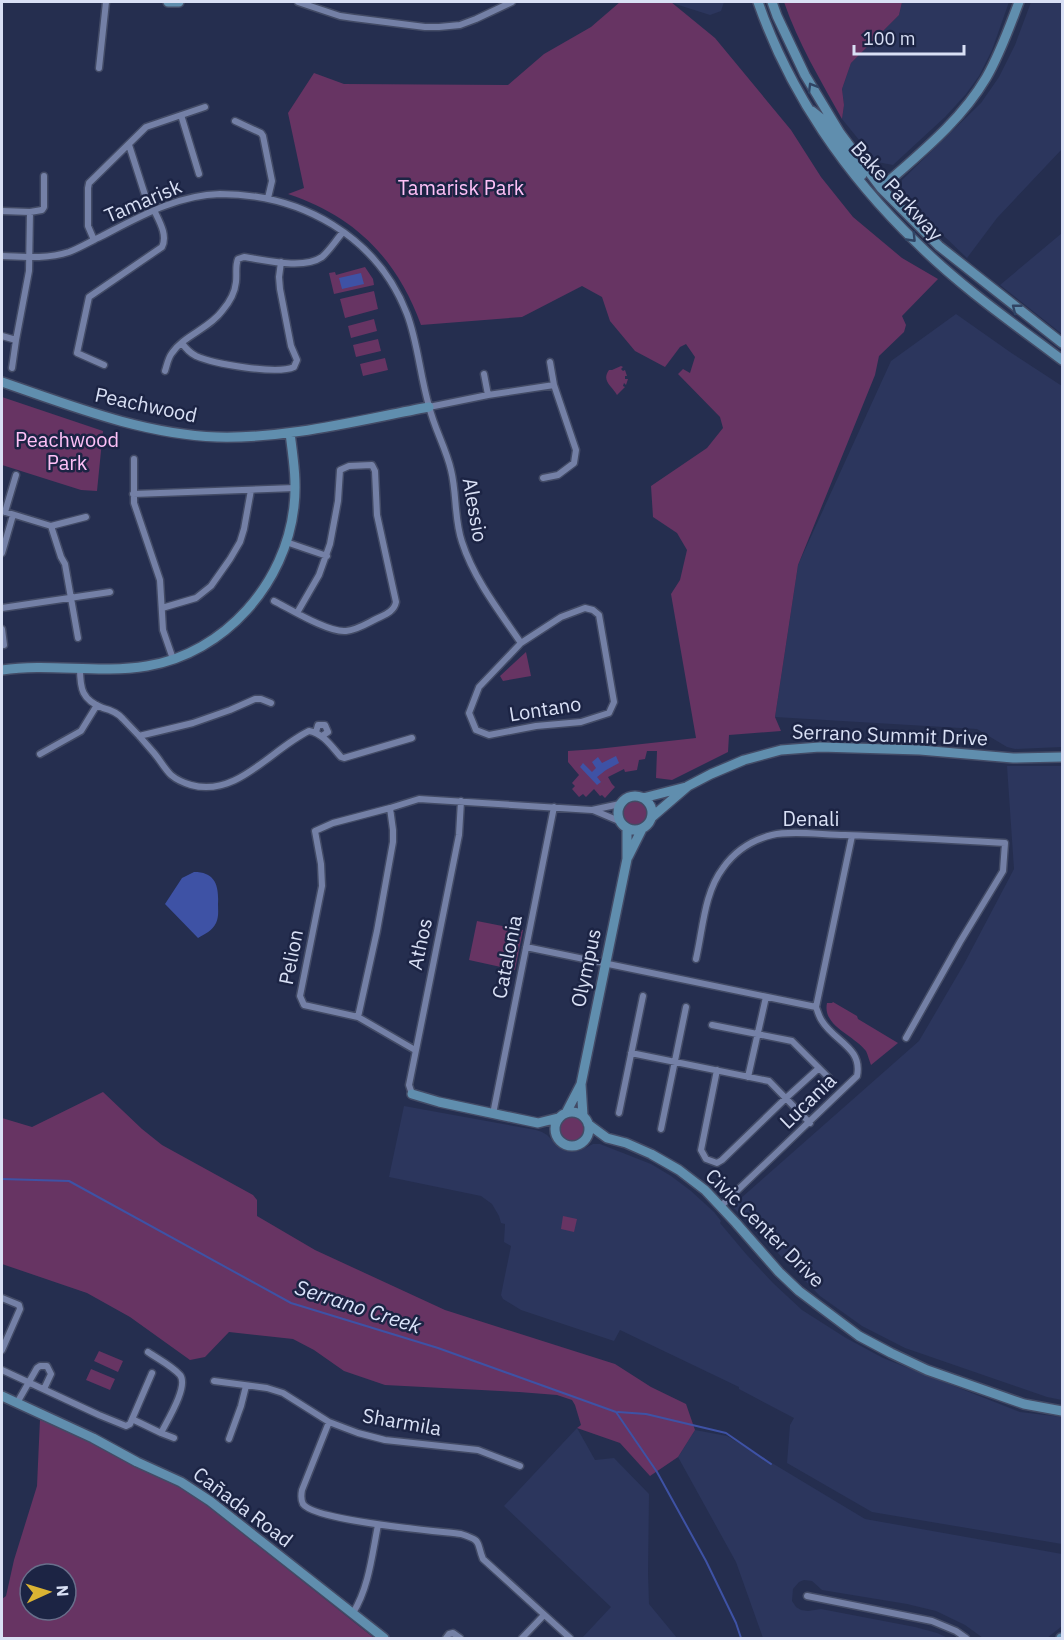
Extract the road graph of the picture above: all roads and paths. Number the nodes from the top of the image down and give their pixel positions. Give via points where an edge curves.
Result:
1 (106, 2) edge
2 (168, 2) edge
3 (178, 2) edge
4 (298, 2) edge
5 (512, 2) edge
6 (758, 2) edge
7 (772, 2) edge
8 (1019, 2) edge
9 (99, 68) dead end
10 (205, 107) dead end
11 (808, 108) junction
12 (181, 115) junction
13 (235, 121) dead end
14 (129, 145) junction
15 (199, 174) dead end
16 (44, 176) dead end
17 (880, 188) junction
18 (145, 195) dead end
19 (268, 198) junction
20 (154, 210) junction
21 (2, 211) edge
22 (30, 212) junction
23 (343, 232) junction
24 (94, 240) junction
25 (2, 256) edge
26 (30, 257) junction
27 (281, 262) junction
28 (2, 336) edge
29 (16, 340) junction
30 (1062, 343) edge
31 (182, 344) junction
32 (1062, 360) edge
33 (550, 362) dead end
34 (104, 365) dead end
35 (12, 368) dead end
36 (165, 371) dead end
37 (484, 374) dead end
38 (2, 382) edge
39 (554, 385) junction
40 (488, 395) junction
41 (429, 407) junction
42 (290, 433) junction
43 (134, 459) dead end
44 (16, 475) dead end
45 (543, 478) dead end
46 (295, 488) junction
47 (251, 490) junction
48 (133, 494) junction
49 (3, 512) edge
50 (13, 515) junction
51 (86, 517) dead end
52 (51, 526) junction
53 (286, 542) junction
54 (2, 553) edge
55 (327, 556) junction
56 (110, 592) dead end
57 (70, 598) junction
58 (273, 601) dead end
59 (2, 608) edge
60 (162, 608) junction
61 (297, 613) junction
62 (2, 629) edge
63 (78, 638) dead end
64 (521, 644) junction
65 (4, 645) dead end
66 (172, 659) junction
67 (80, 668) junction
68 (2, 670) edge
69 (272, 703) dead end
70 (97, 705) junction
71 (139, 736) junction
72 (412, 738) dead end
73 (40, 754) dead end
74 (1062, 757) edge
75 (688, 786) junction
76 (643, 798) junction
77 (461, 801) junction
78 (620, 804) junction
79 (554, 807) junction
80 (390, 808) junction
81 (592, 810) junction
82 (652, 817) junction
83 (619, 821) junction
84 (627, 829) junction
85 (642, 829) junction
86 (315, 831) joint
87 (852, 836) junction
88 (627, 859) junction
89 (526, 947) junction
90 (696, 959) dead end
91 (606, 964) junction
92 (643, 996) dead end
93 (766, 997) junction
94 (686, 1007) dead end
95 (816, 1008) junction
96 (358, 1017) junction
97 (712, 1025) dead end
98 (758, 1034) junction
99 (906, 1038) dead end
100 (415, 1050) junction
101 (631, 1053) junction
102 (675, 1062) junction
103 (819, 1068) junction
104 (717, 1070) junction
105 (748, 1077) junction
106 (829, 1078) dead end
107 (581, 1084) junction
108 (412, 1094) joint
109 (786, 1098) junction
110 (619, 1113) dead end
111 (493, 1114) junction
112 (562, 1115) junction
113 (586, 1120) junction
114 (810, 1122) junction
115 (537, 1123) junction
116 (661, 1129) dead end
117 (555, 1135) junction
118 (607, 1138) junction
119 (585, 1141) junction
120 (721, 1206) junction
121 (2, 1298) edge
122 (2, 1350) edge
123 (148, 1352) dead end
124 (2, 1370) edge
125 (152, 1373) dead end
126 (214, 1381) dead end
127 (29, 1382) junction
128 (246, 1386) junction
129 (44, 1389) junction
130 (2, 1396) edge
131 (17, 1403) junction
132 (1062, 1411) edge
133 (132, 1419) junction
134 (329, 1422) junction
135 (161, 1433) junction
136 (174, 1438) dead end
137 (229, 1439) dead end
138 (520, 1466) dead end
139 (378, 1525) junction
140 (807, 1596) dead end
141 (353, 1613) junction
142 (544, 1615) junction
143 (384, 1638) edge
144 (446, 1638) edge
145 (460, 1638) edge
146 (522, 1638) edge
147 (570, 1638) edge
148 (966, 1638) edge

1 - 9 street
2 - 3 street
4 - 5 street via 340,16 432,27 460,25
6 - 11 street, Bake Parkway
17 -> 7 street, Bake Parkway via 805,75
8 - 17 street via 999,53 977,92 950,126
10 - 12 street
11 - 17 street via 822,119 864,177
11 -> 32 street, Bake Parkway via 842,159 916,243
12 - 14 street via 146,127
12 - 15 street
13 - 19 street via 263,136 272,181
14 - 18 street
14 - 24 street via 89,183 88,226
16 - 22 street via 44,207
30 -> 17 street, Bake Parkway via 939,246
19 - 20 street, Tamarisk via 199,196
19 - 23 street, Tamarisk via 309,211
20 - 24 street, Tamarisk
20 - 34 street via 164,234 162,247 89,297 77,353
21 - 22 street
22 - 26 street
23 - 27 street via 315,260
23 - 41 street, Tamarisk via 373,258 401,300 414,337
24 - 26 street, Tamarisk via 70,252
25 - 26 street, Tamarisk
26 - 29 street
27 - 31 street via 238,259 236,282 221,314
27 - 31 street via 280,288 296,366 284,370 234,366 197,356
28 - 29 street
29 - 35 street
31 - 36 street via 171,354
33 - 39 street
37 - 40 street
38 - 42 street, Peachwood via 111,419 164,431 217,437
39 - 40 street
39 - 45 street via 576,450 574,463 558,475
40 - 41 street
41 - 42 street, Peachwood
41 - 64 street, Alessio via 451,469 461,541 473,568
42 - 46 street
43 - 48 street
44 - 49 street
46 - 47 street
46 - 53 street
47 - 48 street
47 - 60 street via 240,542 211,586 196,598
48 - 60 street via 160,580
49 - 50 street
50 - 52 street
50 - 54 street
51 - 52 street
52 - 57 street via 65,564
53 - 55 street
53 - 66 street via 273,574 248,610 217,636
55 - 61 street
55 - 61 street via 336,521 340,470 372,465 377,515 395,606 346,631 333,630
56 - 57 street
57 - 59 street
57 - 63 street
58 - 61 street
60 - 66 street via 163,630
62 - 65 street
64 - 64 street, Lontano via 479,687 469,713 476,730 489,735 581,722 609,713 614,702 598,615 592,610 585,608 561,617
66 - 67 street via 129,668
67 - 68 street
67 - 70 street via 83,692
69 - 71 street via 255,699 193,723
70 - 71 street via 121,716
70 - 73 street via 81,731
71 - 72 street via 177,780 212,788 230,784 305,733 319,734 344,758
74 - 75 street, Serrano Summit Drive via 820,747 781,750 744,760
75 - 76 street, Serrano Summit Drive
75 - 82 street, Serrano Summit Drive
76 - 78 street, Serrano Summit Drive via 627,797
76 - 82 street via 651,806
77 - 79 street, Serrano Summit Drive
77 - 80 street, Serrano Summit Drive via 418,799
77 - 100 street, Athos via 459,835
78 - 81 street, Serrano Summit Drive
78 - 83 street
79 - 81 street, Serrano Summit Drive
79 - 89 street, Catalonia
80 - 86 street, Serrano Summit Drive
80 - 96 street via 393,842
81 - 83 street, Serrano Summit Drive
82 - 85 street, Serrano Summit Drive
83 - 84 street, Serrano Summit Drive
84 - 85 street
84 - 88 street, Olympus
85 - 88 street, Olympus
86 - 96 street, Pelion via 322,886 300,996 304,1005
87 - 90 street, Denali via 785,833 755,841 739,851 715,882
87 - 95 street
87 - 99 street, Denali via 1005,843 1003,871
88 - 91 street, Olympus
89 - 91 street
89 - 111 street, Catalonia
91 - 93 street
91 - 107 street, Olympus
92 - 101 street
93 - 95 street
93 - 98 street
94 - 102 street
95 - 114 street, Lucania via 822,1022 856,1058 859,1067 857,1076
96 - 100 street, Pelion
97 - 98 street
98 - 103 street via 792,1041
98 - 105 street
100 - 108 street, Athos via 409,1085
101 - 102 street
101 - 110 street
102 - 104 street
102 - 116 street
103 - 106 street
103 - 109 street
104 - 105 street
104 - 109 street via 701,1150 710,1161 722,1160
105 - 109 street via 769,1082
107 - 112 street, Olympus
107 - 113 street, Olympus
108 - 111 street, Civic Center Drive
109 - 114 street
111 - 115 street, Civic Center Drive
112 - 113 street, Civic Center Drive via 575,1112
112 - 115 street, Civic Center Drive
112 - 117 street via 555,1123
113 - 118 street, Civic Center Drive
113 - 119 street via 589,1130
114 - 120 street, Lucania
115 - 117 street, Civic Center Drive
117 - 119 street, Civic Center Drive via 568,1147
118 - 119 street, Civic Center Drive
118 - 120 street, Civic Center Drive via 651,1154 679,1170
120 - 132 street, Civic Center Drive via 799,1291 859,1336 927,1370 1024,1404
121 - 122 street via 20,1309
123 - 135 street via 179,1374 182,1381 182,1390
124 - 127 street
125 - 133 street
126 - 128 street, Sharmila
127 - 129 street
127 - 129 street via 37,1368 47,1366 51,1374
127 - 131 street
128 - 134 street, Sharmila via 283,1393
128 - 137 street
129 - 133 street via 126,1426
130 - 131 street, Cañada Road
131 - 141 street, Cañada Road via 181,1482
133 - 135 street
134 - 138 street, Sharmila via 385,1440 478,1450
134 - 139 street via 302,1490 303,1504 309,1509
135 - 136 street
139 - 141 street via 369,1573
139 - 142 street via 471,1537 480,1545 483,1559
140 - 148 street via 932,1621
141 - 143 street, Cañada Road
142 - 146 street
142 - 147 street
144 - 145 street via 453,1633

